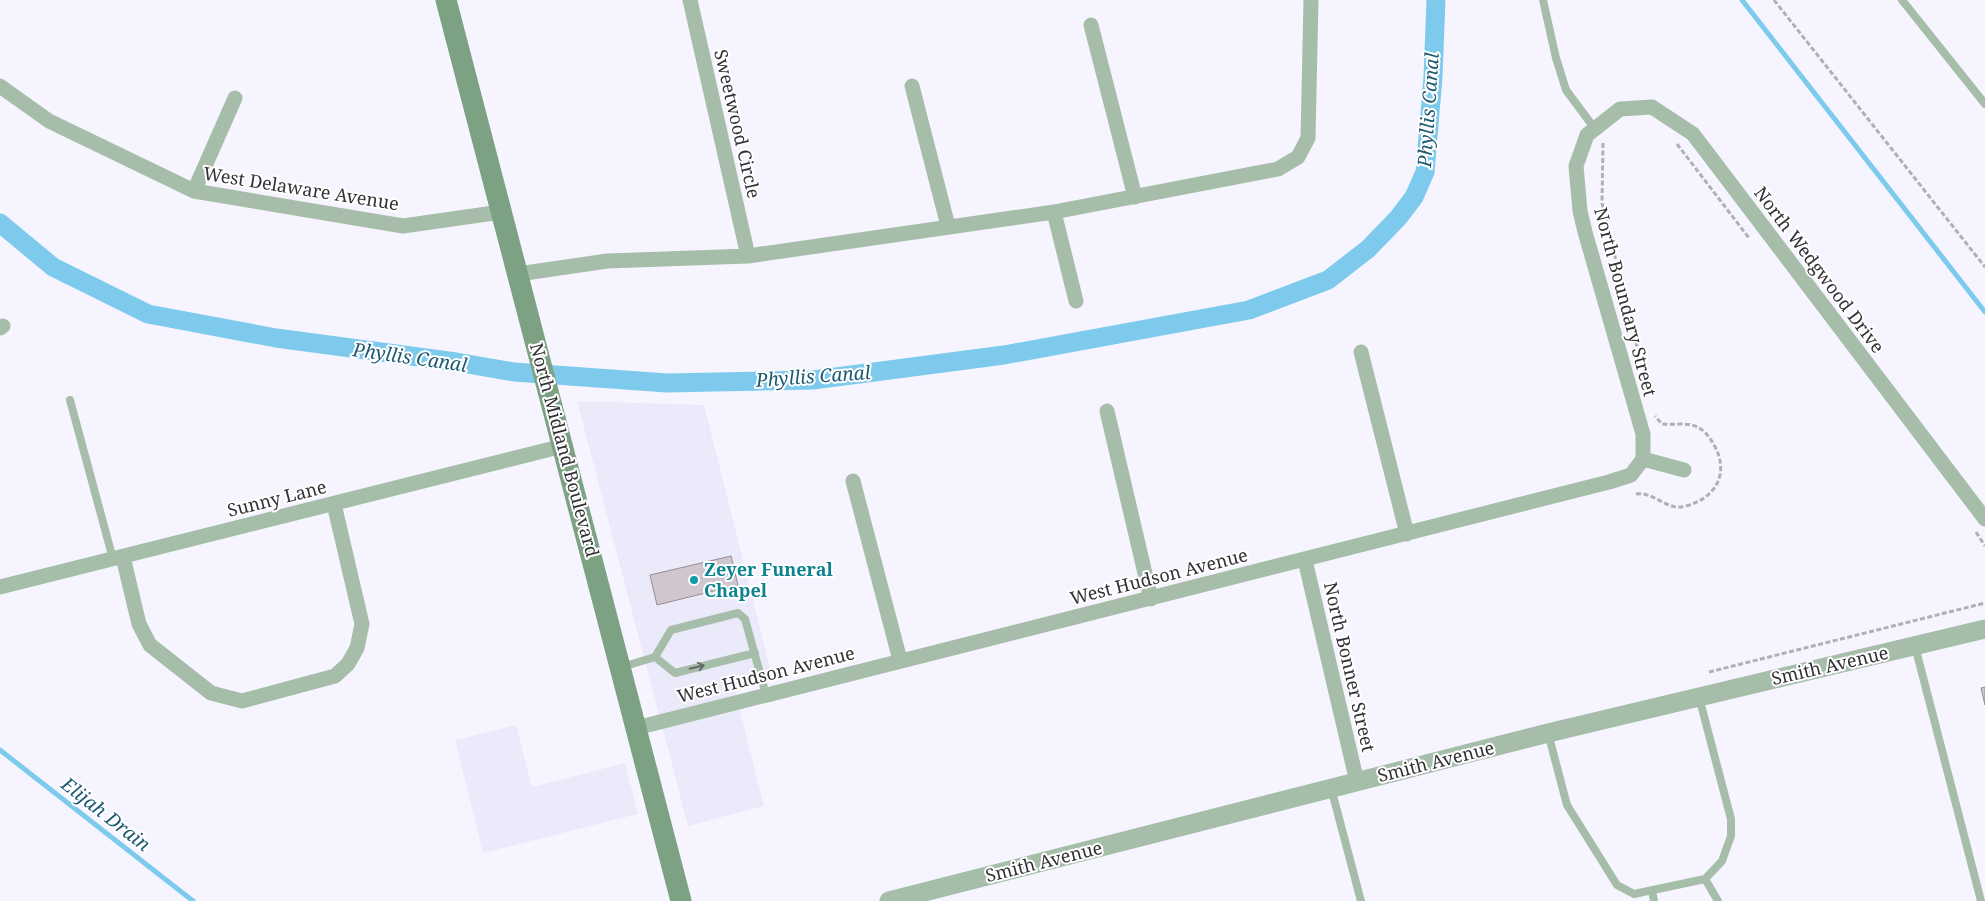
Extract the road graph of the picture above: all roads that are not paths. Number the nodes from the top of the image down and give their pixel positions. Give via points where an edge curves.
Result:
1 (446, 0) edge
2 (690, 0) edge
3 (1311, 0) edge
4 (1543, 0) edge
5 (1902, 0) edge
6 (1091, 25) dead end
7 (0, 86) edge
8 (912, 86) dead end
9 (235, 98) dead end
10 (1985, 104) edge
11 (1601, 134) junction
12 (194, 191) junction
13 (1135, 196) junction
14 (501, 212) junction
15 (1054, 212) junction
16 (948, 226) junction
17 (748, 256) junction
18 (518, 274) junction
19 (1076, 301) dead end
20 (1361, 352) dead end
21 (70, 400) dead end
22 (1106, 411) dead end
23 (563, 446) junction
24 (1643, 459) junction
25 (1684, 470) dead end
26 (853, 481) dead end
27 (334, 504) junction
28 (1985, 519) edge
29 (1407, 534) junction
30 (118, 558) junction
31 (1305, 560) junction
32 (0, 588) edge
33 (1151, 598) junction
34 (1985, 629) edge
35 (1915, 646) junction
36 (754, 653) junction
37 (655, 657) junction
38 (900, 660) junction
39 (620, 668) junction
40 (766, 695) junction
41 (1699, 697) junction
42 (636, 728) junction
43 (1548, 733) junction
44 (1357, 782) junction
45 (1331, 788) junction
46 (1705, 879) junction
47 (1652, 890) junction
48 (681, 901) edge
49 (890, 901) edge
50 (1361, 901) edge
51 (1654, 901) edge
52 (1718, 901) edge
53 (1981, 901) edge

1 - 14 main road, North Midland Boulevard
2 - 17 street, Sweetwood Circle
3 - 13 street via 1308,138 1298,157 1278,169
4 - 11 lane via 1566,90
5 - 10 lane
6 - 13 street
7 - 12 street, West Delaware Avenue via 49,121
8 - 16 street
9 - 12 street
11 - 24 street, North Boundary Street via 1587,135 1576,166 1580,212 1643,434
11 - 28 street, North Wedgwood Drive via 1620,109 1652,107 1693,134
12 - 14 street, West Delaware Avenue via 403,226
13 - 15 street
14 - 18 main road, North Midland Boulevard
15 - 16 street
15 - 19 street
16 - 17 street
17 - 18 street via 607,261
18 - 23 main road, North Midland Boulevard
20 - 29 street
21 - 30 lane
22 - 33 street
23 - 27 street, Sunny Lane
23 - 39 main road, North Midland Boulevard
24 - 25 street
24 - 29 street, West Hudson Avenue via 1631,475
26 - 38 street
27 - 30 street, Sunny Lane
27 - 30 street via 362,624 357,648 348,664 334,676 242,701 211,693 150,645
29 - 31 street, West Hudson Avenue
30 - 32 street, Sunny Lane
31 - 33 street, West Hudson Avenue
31 - 44 street, North Bonner Street
33 - 38 street, West Hudson Avenue
34 - 35 street, Smith Avenue
35 - 41 street, Smith Avenue
35 - 53 lane
37 -> 36 lane via 675,673
36 - 37 lane via 745,619 738,613 671,630
36 - 40 lane
37 - 39 lane
38 - 40 street, West Hudson Avenue
39 - 42 main road, North Midland Boulevard
40 - 42 street, West Hudson Avenue
41 - 43 street, Smith Avenue
41 - 46 lane via 1731,819 1731,836 1722,861
42 - 48 main road, North Midland Boulevard
43 - 44 street, Smith Avenue
43 - 47 lane via 1566,805 1617,885 1634,894
44 - 45 street, Smith Avenue
45 - 49 street, Smith Avenue
45 - 50 lane
46 - 47 lane
46 - 52 lane
47 - 51 lane

